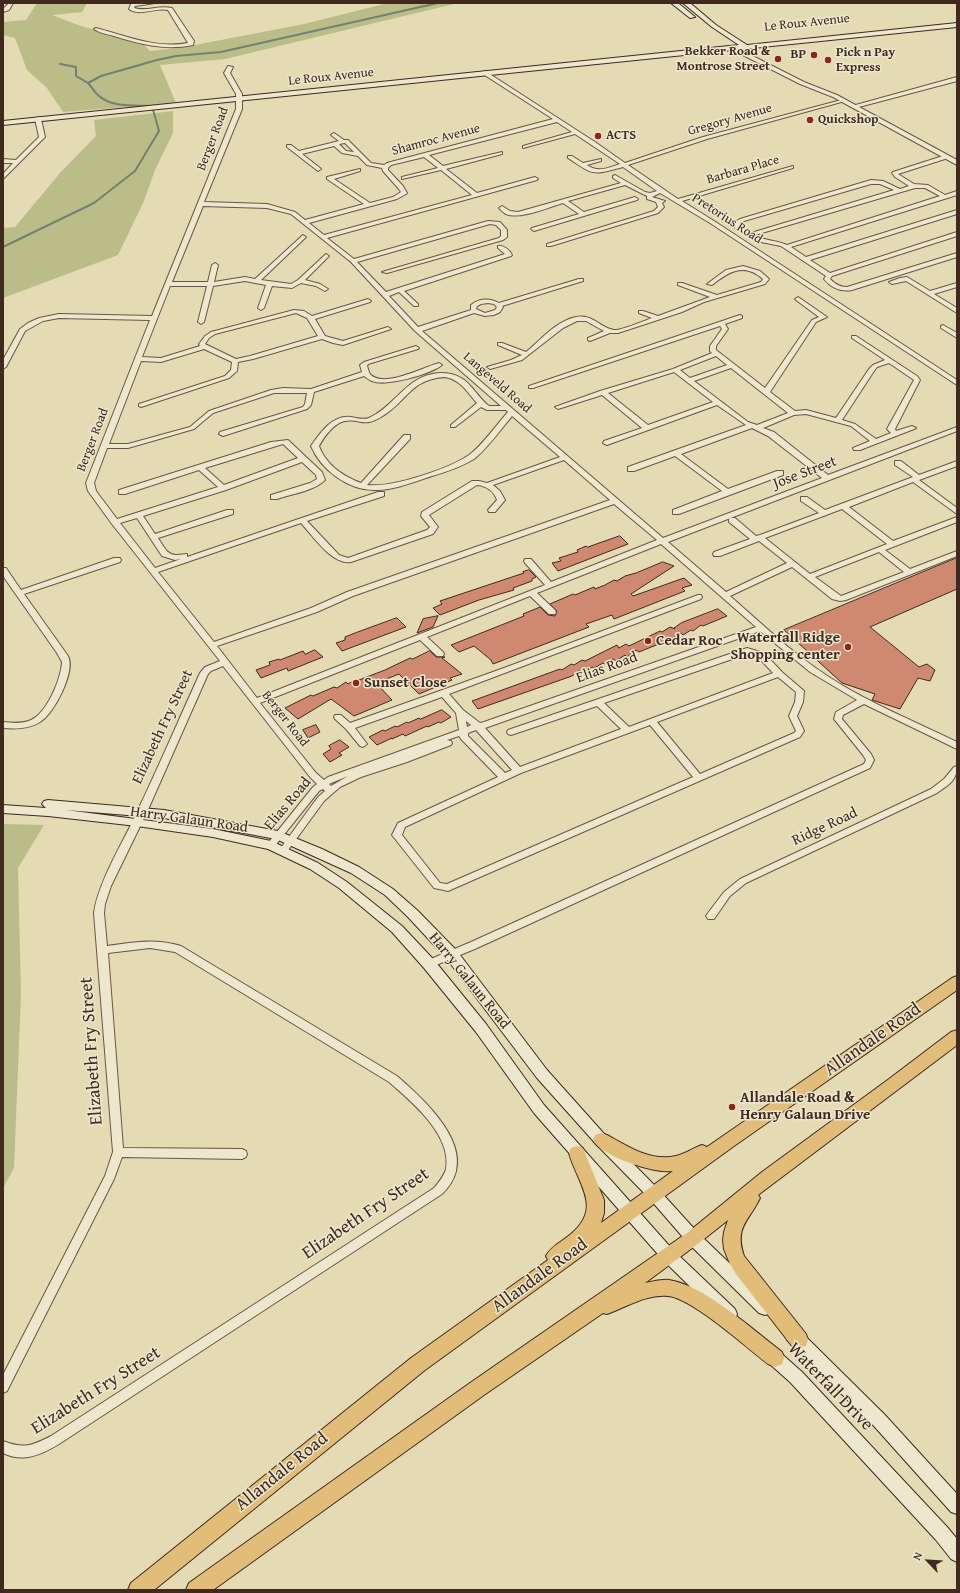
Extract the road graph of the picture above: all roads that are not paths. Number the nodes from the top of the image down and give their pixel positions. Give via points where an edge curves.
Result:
1 (11, 3) edge
2 (153, 3) edge
3 (674, 3) edge
4 (686, 3) edge
5 (3, 11) edge
6 (957, 19) edge
7 (957, 25) edge
8 (96, 29) dead end
9 (714, 34) dead end
10 (735, 45) junction
11 (746, 47) junction
12 (661, 55) junction
13 (230, 67) dead end
14 (485, 73) junction
15 (957, 78) edge
16 (835, 96) junction
17 (242, 98) junction
18 (843, 100) junction
19 (854, 106) junction
20 (38, 119) junction
21 (557, 120) junction
22 (3, 123) edge
23 (576, 132) junction
24 (334, 134) dead end
25 (345, 142) junction
26 (335, 144) junction
27 (289, 146) dead end
28 (525, 147) dead end
29 (500, 153) dead end
30 (298, 154) junction
31 (424, 154) junction
32 (361, 155) junction
33 (570, 157) dead end
34 (946, 157) junction
35 (598, 160) dead end
36 (3, 161) edge
37 (17, 162) junction
38 (957, 163) edge
39 (582, 165) junction
40 (624, 165) junction
41 (385, 167) junction
42 (791, 167) dead end
43 (442, 168) junction
44 (318, 169) dead end
45 (358, 170) dead end
46 (3, 177) edge
47 (615, 177) dead end
48 (404, 178) dead end
49 (535, 179) dead end
50 (626, 183) junction
51 (913, 186) junction
52 (898, 190) junction
53 (661, 191) junction
54 (957, 193) edge
55 (476, 195) junction
56 (650, 195) junction
57 (945, 197) junction
58 (635, 199) dead end
59 (675, 200) junction
60 (564, 201) junction
61 (658, 201) junction
62 (201, 204) junction
63 (369, 205) junction
64 (502, 208) dead end
65 (957, 212) edge
66 (583, 214) junction
67 (304, 222) junction
68 (534, 229) dead end
69 (957, 234) edge
70 (750, 235) junction
71 (303, 237) dead end
72 (323, 237) junction
73 (550, 245) dead end
74 (500, 247) dead end
75 (786, 247) junction
76 (957, 255) edge
77 (326, 256) dead end
78 (948, 258) junction
79 (806, 259) junction
80 (353, 261) junction
81 (957, 263) edge
82 (215, 265) dead end
83 (778, 266) junction
84 (385, 272) dead end
85 (758, 273) junction
86 (829, 275) junction
87 (256, 280) junction
88 (581, 280) dead end
89 (300, 281) junction
90 (168, 284) junction
91 (210, 284) junction
92 (269, 284) junction
93 (680, 284) dead end
94 (710, 284) dead end
95 (957, 285) edge
96 (326, 290) dead end
97 (400, 290) junction
98 (859, 293) dead end
99 (930, 293) junction
100 (384, 295) junction
101 (717, 297) junction
102 (798, 299) dead end
103 (368, 301) dead end
104 (416, 305) dead end
105 (498, 305) junction
106 (261, 308) dead end
107 (474, 311) junction
108 (957, 311) edge
109 (641, 312) dead end
110 (740, 317) dead end
111 (154, 318) junction
112 (311, 318) junction
113 (658, 318) junction
114 (201, 322) dead end
115 (722, 324) junction
116 (943, 327) dead end
117 (388, 329) dead end
118 (417, 330) junction
119 (609, 330) junction
120 (957, 336) edge
121 (322, 337) junction
122 (854, 337) dead end
123 (590, 339) dead end
124 (500, 344) dead end
125 (204, 347) junction
126 (416, 348) dead end
127 (525, 354) junction
128 (716, 354) junction
129 (138, 359) junction
130 (235, 361) junction
131 (888, 361) junction
132 (439, 365) dead end
133 (731, 366) junction
134 (3, 367) edge
135 (490, 367) dead end
136 (675, 370) junction
137 (367, 373) junction
138 (689, 380) junction
139 (957, 383) edge
140 (531, 387) dead end
141 (311, 391) junction
142 (602, 392) junction
143 (766, 392) junction
144 (718, 402) junction
145 (481, 403) junction
146 (141, 405) dead end
147 (558, 406) dead end
148 (510, 410) junction
149 (793, 413) junction
150 (838, 421) junction
151 (453, 426) dead end
152 (646, 427) junction
153 (754, 427) junction
154 (912, 428) dead end
155 (957, 429) edge
156 (223, 434) dead end
157 (894, 434) junction
158 (407, 437) dead end
159 (876, 440) junction
160 (607, 443) dead end
161 (104, 446) junction
162 (857, 448) dead end
163 (677, 454) junction
164 (564, 458) junction
165 (303, 459) junction
166 (898, 463) dead end
167 (957, 463) edge
168 (200, 467) junction
169 (631, 469) dead end
170 (780, 473) dead end
171 (827, 478) junction
172 (916, 478) junction
173 (487, 485) junction
174 (362, 486) junction
175 (223, 488) junction
176 (122, 492) dead end
177 (727, 492) junction
178 (381, 494) dead end
179 (274, 497) dead end
180 (804, 499) dead end
181 (615, 501) junction
182 (342, 502) dead end
183 (842, 506) junction
184 (492, 510) dead end
185 (230, 512) dead end
186 (676, 512) dead end
187 (957, 512) edge
188 (824, 513) junction
189 (139, 515) junction
190 (957, 519) edge
191 (732, 520) dead end
192 (303, 521) junction
193 (115, 522) junction
194 (153, 537) junction
195 (757, 538) junction
196 (662, 541) junction
197 (892, 544) junction
198 (880, 550) junction
199 (957, 553) edge
200 (717, 554) dead end
201 (117, 560) dead end
202 (528, 561) dead end
203 (792, 564) junction
204 (3, 570) edge
205 (153, 571) junction
206 (910, 572) junction
207 (809, 577) junction
208 (550, 586) junction
209 (19, 593) junction
210 (532, 593) junction
211 (725, 595) junction
212 (698, 597) dead end
213 (552, 612) dead end
214 (760, 628) junction
215 (422, 636) junction
216 (212, 645) junction
217 (440, 654) dead end
218 (225, 662) junction
219 (779, 674) junction
220 (443, 693) junction
221 (864, 700) junction
222 (255, 702) junction
223 (598, 702) junction
224 (460, 712) junction
225 (338, 717) dead end
226 (651, 722) junction
227 (3, 725) edge
228 (348, 727) junction
229 (481, 727) junction
230 (627, 730) junction
231 (511, 732) dead end
232 (463, 734) junction
233 (364, 744) dead end
234 (957, 746) edge
235 (957, 769) edge
236 (518, 771) junction
237 (503, 777) junction
238 (699, 778) junction
239 (326, 787) junction
240 (3, 803) edge
241 (3, 809) edge
242 (139, 817) junction
243 (281, 843) junction
244 (711, 916) dead end
245 (103, 950) junction
246 (452, 955) junction
247 (429, 964) junction
248 (957, 982) edge
249 (957, 1036) edge
250 (601, 1140) junction
251 (728, 1141) junction
252 (118, 1152) junction
253 (577, 1153) junction
254 (242, 1154) dead end
255 (768, 1177) junction
256 (654, 1194) junction
257 (630, 1212) junction
258 (692, 1238) junction
259 (668, 1255) junction
260 (534, 1281) junction
261 (582, 1317) junction
262 (799, 1340) junction
263 (775, 1358) junction
264 (3, 1387) edge
265 (3, 1447) edge
266 (957, 1506) edge
267 (957, 1553) edge
268 (138, 1590) edge
269 (196, 1590) edge

1 - 5 street via 8,9
2 - 8 street via 133,5 131,9 135,11 158,7 171,10 192,44 162,47
3 - 9 main road
4 - 10 main road
6 - 10 main road, Le Roux Avenue
7 - 11 main road, Le Roux Avenue
10 - 11 main road, Le Roux Avenue
10 - 12 main road, Le Roux Avenue
10 - 12 main road, Le Roux Avenue via 725,43
10 - 16 street via 802,83
11 - 16 street
12 - 14 main road, Le Roux Avenue
13 - 17 street, Berger Road via 227,73
14 - 17 main road, Le Roux Avenue
14 - 21 street, Pretorius Road
15 - 19 street
16 - 18 street
17 - 20 main road, Le Roux Avenue
17 - 62 street, Berger Road
18 - 19 street
18 - 40 street, Gregory Avenue via 704,138
19 - 34 street
20 - 22 main road, Le Roux Avenue
20 - 37 street via 42,137
21 - 23 street, Pretorius Road
21 - 31 street, Shamroc Avenue
23 - 28 street
23 - 40 street, Pretorius Road
24 - 25 street
25 - 26 street
25 - 32 street
26 - 30 street
26 - 32 street via 344,152
27 - 30 street
29 - 43 street
30 - 44 street
31 - 41 street, Shamroc Avenue
31 - 43 street
32 - 41 street via 369,164
33 - 39 street, Gregory Avenue
34 - 38 street
34 - 51 street via 895,173
35 - 39 street
36 - 37 street
37 - 46 street
39 - 40 street, Gregory Avenue via 594,172
40 - 53 street, Pretorius Road
41 - 63 street, Shamroc Avenue via 384,170 404,193
42 - 59 street, Barbara Place
43 - 48 street
43 - 55 street
45 - 63 street via 329,178
47 - 50 street
49 - 55 street
50 - 56 street
50 - 60 street
51 - 52 street
51 - 57 street via 926,186
52 - 70 street
52 - 70 street via 881,182 871,182 738,222 737,227
53 - 56 street
53 - 59 street, Pretorius Road
54 - 57 street
55 - 72 street
56 - 61 street via 649,198
57 - 75 street
58 - 66 street
59 - 61 street, Barbara Place
59 - 83 street, Pretorius Road
60 - 64 street via 515,215
60 - 66 street
61 - 73 street via 661,207 656,212
62 - 67 street, Langeveld Road via 267,206 293,213
62 - 90 street, Berger Road
63 - 67 street, Shamroc Avenue
65 - 79 street
66 - 68 street
67 - 72 street, Langeveld Road
69 - 86 street
70 - 75 street
71 - 87 street
72 - 80 street, Langeveld Road
74 - 97 street via 509,256
75 - 79 street
76 - 78 street
77 - 89 street
78 - 81 street
78 - 86 street via 850,289 839,288 828,281
79 - 86 street
80 - 84 street via 490,222 498,223 504,230 504,237 501,239
80 - 100 street, Langeveld Road
82 - 91 street
83 - 85 street
83 - 139 street, Pretorius Road
85 - 94 street via 742,268 732,270 725,272
85 - 101 street via 766,278 765,282
87 - 91 street
87 - 92 street
88 - 105 street
89 - 92 street via 288,287
89 - 96 street via 318,285
90 - 91 street
90 - 111 street, Berger Road
91 - 114 street
92 - 106 street
93 - 101 street
95 - 99 street
97 - 100 street
97 - 104 street
98 - 99 street via 904,279
99 - 108 street
100 - 118 street, Langeveld Road
101 - 113 street
102 - 143 street via 824,317 814,321
103 - 112 street
105 - 107 street via 480,302 474,305
105 - 107 street via 500,309 491,314
107 - 118 street
109 - 113 street
110 - 115 street
111 - 129 street, Berger Road
111 - 134 street via 59,316 41,319 22,330
112 - 121 street
112 - 125 street via 304,312 288,312 213,333 204,339
113 - 119 street via 616,332
115 - 128 street via 725,329 712,348
115 - 140 street
116 - 120 street
117 - 121 street via 343,343
118 - 148 street, Langeveld Road
119 - 123 street
119 - 127 street via 594,321 576,319 553,332
121 - 130 street
122 - 131 street
124 - 127 street
125 - 129 street via 160,360
125 - 130 street
126 - 137 street via 366,363 363,366
127 - 135 street via 518,360
128 - 133 street
128 - 136 street
129 - 161 street, Berger Road
130 - 146 street via 234,371 227,377
131 - 150 street via 870,370
131 - 157 street via 917,380 891,429
132 - 137 street via 385,382 376,381
133 - 138 street
133 - 143 street
136 - 138 street
136 - 142 street
137 - 141 street
138 - 144 street
141 - 156 street via 305,408
141 - 161 street via 277,390 211,412 192,428 131,445
142 - 147 street
142 - 152 street
143 - 149 street
144 - 152 street
144 - 153 street
145 - 148 street via 491,409
145 - 151 street
145 - 174 street via 461,381 448,375 436,375 421,380 372,419 361,421 345,418 336,423 319,440 315,446 316,452 333,472
148 - 164 street, Langeveld Road
148 - 174 street via 468,460 391,486
149 - 150 street via 806,412
149 - 153 street
150 - 159 street via 853,425
152 - 160 street
153 - 163 street
153 - 171 street via 771,434
154 - 157 street
155 - 171 street, Jose Street
157 - 159 street
158 - 174 street
159 - 162 street
161 - 193 street, Berger Road via 90,483 92,491
163 - 169 street
163 - 177 street
164 - 173 street
164 - 181 street, Langeveld Road
165 - 168 street via 288,444 282,442
165 - 175 street
165 - 179 street via 319,474 321,480
166 - 172 street
167 - 172 street
168 - 175 street
168 - 176 street
170 - 177 street
171 - 196 street, Jose Street
172 - 183 street
172 - 187 street
173 - 184 street via 501,498 500,503
173 - 192 street via 480,482 472,484 427,512 425,516 434,527 430,532 354,559 336,557
175 - 189 street
177 - 186 street
178 - 192 street
180 - 188 street
181 - 196 street, Langeveld Road
181 - 216 street
182 - 194 street via 181,557 165,554
183 - 188 street
183 - 197 street
185 - 194 street
188 - 195 street
189 - 193 street
189 - 194 street
190 - 197 street
191 - 195 street
192 - 205 street
193 - 205 street, Berger Road
195 - 200 street
195 - 203 street
196 - 208 street, Jose Street
196 - 211 street, Langeveld Road
197 - 198 street
198 - 206 street
198 - 207 street
199 - 206 street
201 - 209 street
202 - 208 street
203 - 207 street
203 - 211 street
204 - 209 street
205 - 216 street, Berger Road
206 - 207 street via 842,599
208 - 210 street, Jose Street
209 - 227 street via 60,651 66,661 66,667 57,691 41,717 21,725
210 - 213 street
210 - 215 street, Jose Street
211 - 214 street, Langeveld Road
212 - 220 street
214 - 221 street, Langeveld Road via 826,679
214 - 229 street, Elias Road
215 - 217 street
215 - 222 street, Jose Street
216 - 218 street, Berger Road
218 - 222 street, Berger Road
218 - 242 street, Elizabeth Fry Street via 204,673
219 - 223 street via 762,655 747,651
219 - 226 street
219 - 238 street via 800,691 799,702 793,716 800,731 797,735
220 - 224 street
220 - 228 street
221 - 234 street, Langeveld Road
221 - 246 street via 839,714 838,719 867,754 870,760 866,766
222 - 239 street, Berger Road
223 - 230 street
223 - 231 street
224 - 229 street
224 - 232 street
225 - 228 street
226 - 230 street
226 - 238 street
228 - 233 street
229 - 232 street, Elias Road
229 - 236 street
230 - 236 street
232 - 237 street
232 - 239 street, Elias Road via 404,760
235 - 244 street, Ridge Road via 934,791 743,881 727,894
236 - 237 street
237 - 238 street via 401,825 397,834 437,886 448,888
239 - 243 street, Elias Road via 321,799
239 - 243 street, Elias Road via 316,789
240 - 242 main road, Harry Galaun Road via 52,804
241 - 242 main road, Harry Galaun Road
242 - 243 main road, Harry Galaun Road via 213,833
242 - 245 street, Elizabeth Fry Street via 102,895 99,914
243 - 246 main road, Harry Galaun Road via 355,870 389,892
243 - 247 main road, Harry Galaun Road via 348,888 397,929
245 - 252 street, Elizabeth Fry Street
245 - 265 street, Elizabeth Fry Street via 167,945 393,1079 420,1103 443,1134 451,1148 451,1168 447,1180 438,1191 55,1440 24,1453 9,1451
246 - 247 street
246 - 250 main road, Harry Galaun Road via 542,1074
247 - 253 main road, Harry Galaun Road via 481,1028 540,1109
248 - 251 main road, Allandale Road
249 - 255 main road
250 - 251 main road via 643,1162 654,1164 679,1163
250 - 256 main road, Harry Galaun Road
251 - 256 main road, Allandale Road
252 - 254 street
252 - 264 street, Elizabeth Fry Street via 110,1176
253 - 257 main road, Harry Galaun Road
253 - 260 main road via 595,1195 596,1214 588,1228 554,1257
255 - 258 main road
255 - 262 main road via 742,1209 732,1234 732,1248 742,1268
256 - 257 main road, Allandale Road
256 - 258 main road, Waterfall Drive
257 - 259 main road, Waterfall Drive
257 - 260 main road, Allandale Road
258 - 259 main road
258 - 262 main road, Waterfall Drive
259 - 261 main road
259 - 263 main road, Waterfall Drive
260 - 268 main road, Allandale Road via 418,1364
261 - 263 main road via 642,1291 667,1288 677,1290 702,1302
261 - 269 main road
262 - 266 main road, Waterfall Drive via 879,1420
263 - 267 main road, Waterfall Drive via 796,1377

